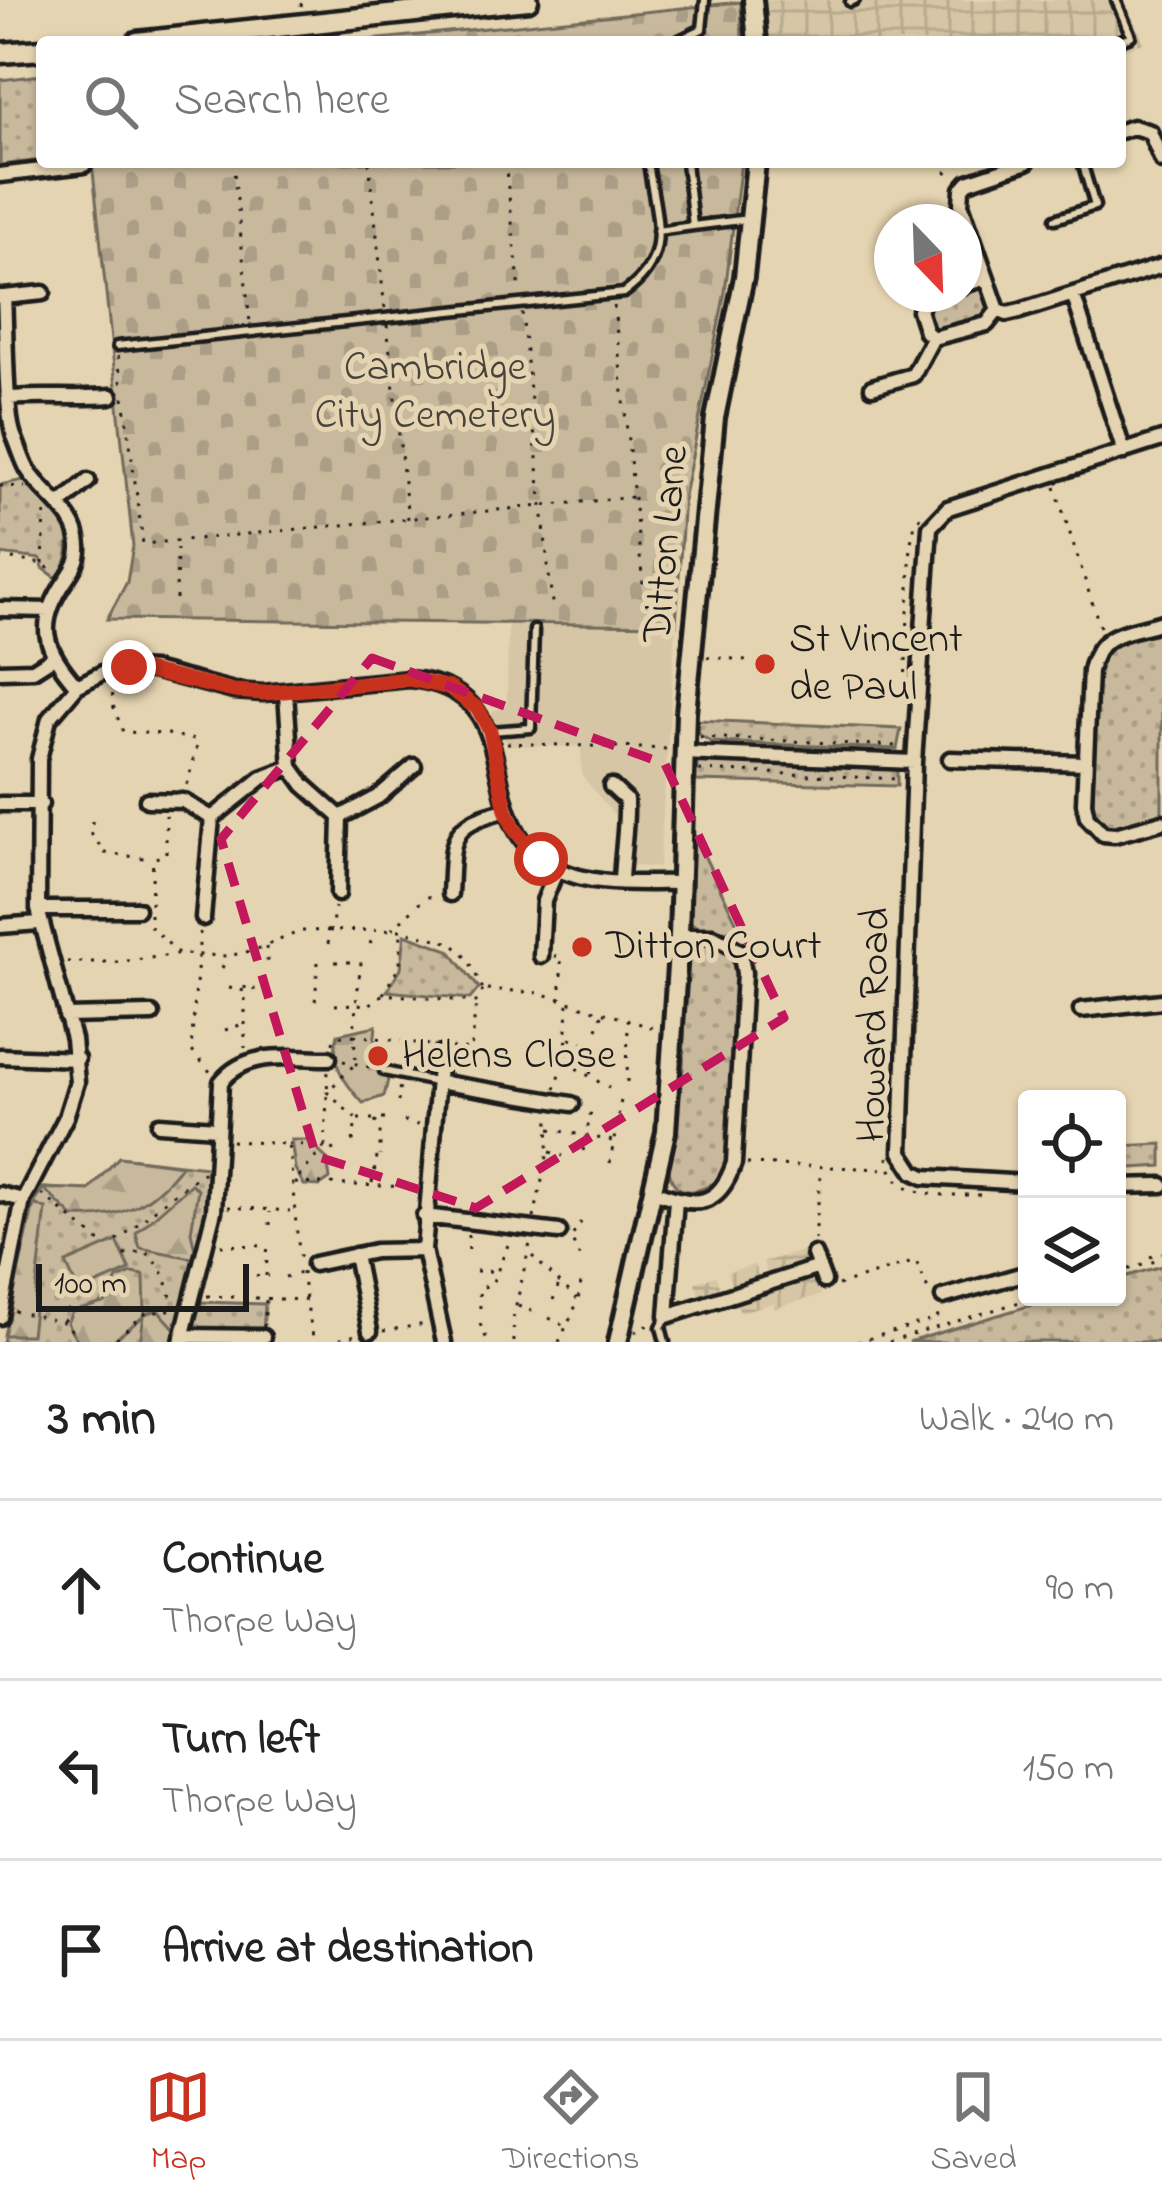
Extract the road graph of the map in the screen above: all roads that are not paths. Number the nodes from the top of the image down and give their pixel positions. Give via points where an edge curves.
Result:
1 (528, 0) edge
2 (705, 0) edge
3 (753, 0) edge
4 (1116, 0) edge
5 (186, 36) edge
6 (687, 36) edge
7 (756, 36) edge
8 (1126, 38) edge
9 (36, 50) edge
10 (0, 53) edge
11 (1126, 129) edge
12 (1162, 161) edge
13 (59, 168) edge
14 (649, 168) edge
15 (687, 168) edge
16 (755, 168) edge
17 (1010, 168) edge
18 (1084, 168) edge
19 (0, 175) edge
20 (751, 219) junction
21 (1055, 219) dead end
22 (694, 226) junction
23 (657, 231) junction
24 (1162, 266) edge
25 (986, 278) junction
26 (982, 279) edge
27 (43, 292) dead end
28 (1073, 294) junction
29 (2, 297) edge
30 (998, 310) junction
31 (921, 312) edge
32 (933, 338) junction
33 (117, 346) road end
34 (872, 387) dead end
35 (111, 396) dead end
36 (10, 398) junction
37 (6, 431) edge
38 (1162, 439) edge
39 (1124, 452) junction
40 (88, 481) dead end
41 (59, 505) junction
42 (0, 609) edge
43 (50, 610) junction
44 (1162, 622) edge
45 (534, 630) dead end
46 (52, 658) junction
47 (0, 671) edge
48 (77, 686) junction
49 (286, 692) junction
50 (492, 737) junction
51 (678, 757) junction
52 (950, 759) dead end
53 (908, 762) junction
54 (1085, 763) junction
55 (291, 766) junction
56 (414, 766) dead end
57 (611, 785) dead end
58 (147, 800) dead end
59 (0, 804) edge
60 (41, 804) junction
61 (506, 810) junction
62 (340, 817) junction
63 (212, 818) junction
64 (1162, 822) edge
65 (556, 869) junction
66 (621, 881) junction
67 (678, 883) junction
68 (338, 894) road end
69 (450, 894) road end
70 (137, 909) dead end
71 (39, 916) junction
72 (203, 918) road end
73 (0, 926) edge
74 (679, 936) junction
75 (541, 956) road end
76 (1162, 1001) edge
77 (1080, 1010) dead end
78 (152, 1014) dead end
79 (66, 1016) junction
80 (440, 1054) dead end
81 (0, 1056) edge
82 (329, 1058) road end
83 (77, 1059) junction
84 (384, 1071) road end
85 (438, 1082) junction
86 (572, 1104) dead end
87 (159, 1124) dead end
88 (216, 1134) junction
89 (1018, 1182) edge
90 (1162, 1185) edge
91 (1126, 1186) edge
92 (654, 1191) junction
93 (0, 1194) edge
94 (26, 1194) junction
95 (676, 1200) junction
96 (424, 1216) junction
97 (559, 1232) dead end
98 (424, 1250) junction
99 (355, 1255) junction
100 (819, 1267) road end
101 (308, 1268) road end
102 (1018, 1276) edge
103 (781, 1281) junction
104 (787, 1295) dead end
105 (944, 1297) road end
106 (1, 1313) edge
107 (667, 1316) junction
108 (370, 1331) road end
109 (263, 1337) road end
110 (182, 1339) edge
111 (623, 1339) edge
112 (444, 1342) edge
113 (665, 1342) edge

1 - 5 main road via 340,12
2 - 6 lane via 701,29
3 - 7 main road
4 - 8 lane
9 - 10 main road
11 - 12 street via 1150,132
13 - 19 street
14 - 23 lane
15 - 22 lane
16 - 20 main road, Ditton Lane
17 - 25 street via 962,189
18 - 21 lane via 1095,206
20 - 22 lane
20 - 51 main road, Ditton Lane via 715,418
22 - 23 lane
23 - 33 lane via 646,278 624,293
24 - 28 street
25 - 26 street
25 - 30 street
27 - 29 street
28 - 30 street
28 - 39 street
29 - 36 street
30 - 32 street via 987,324
31 - 32 street
32 - 34 street via 913,375
35 - 36 street via 70,400 63,389
36 - 37 street
37 - 41 street
38 - 39 street, Howard Road
39 - 53 street, Howard Road via 948,508 930,526
40 - 41 street
41 - 43 street via 76,529 79,555
42 - 43 street
43 - 46 street
44 - 54 street via 1095,650
45 - 50 lane via 531,728
46 - 47 street via 33,670
46 - 48 street
48 - 49 street via 112,668 234,691
48 - 60 street via 41,737
49 - 50 street via 433,681 478,709
49 - 55 street
50 - 61 street
51 - 53 street
51 - 67 main road, Ditton Lane
52 - 54 street
53 - 89 street, Howard Road via 905,1163 924,1177
54 - 64 street via 1087,818 1103,834
55 - 62 street
55 - 63 street
56 - 62 street
57 - 66 street via 626,800
58 - 63 street via 183,801
59 - 60 street
60 - 71 street
61 - 65 street via 527,846
61 - 69 street via 475,817 458,834
62 - 68 street
63 - 72 street
65 - 66 street
65 - 75 street via 544,901
66 - 67 street
67 - 74 main road, Ditton Lane
70 - 71 street
71 - 73 street
71 - 79 street
74 - 92 main road, Ditton Lane via 666,1132
74 - 95 street via 713,936 740,951 744,974 734,1163 722,1192
76 - 77 street
78 - 79 street
79 - 83 street
80 - 85 street
81 - 83 street
82 - 88 street via 261,1058 231,1069 221,1082
83 - 94 street via 74,1098
84 - 85 lane
85 - 86 street
85 - 96 street
87 - 88 street
88 - 110 street via 214,1206 193,1296 181,1311
90 - 91 street
92 - 95 street
92 - 111 main road, Ditton Lane
93 - 94 street
94 - 106 street
95 - 107 street
96 - 97 street
96 - 98 street
98 - 99 street
98 - 112 street
99 - 101 street
99 - 108 street
100 - 103 street
102 - 105 street
103 - 104 street
103 - 107 street
107 - 113 lane
109 - 110 street

